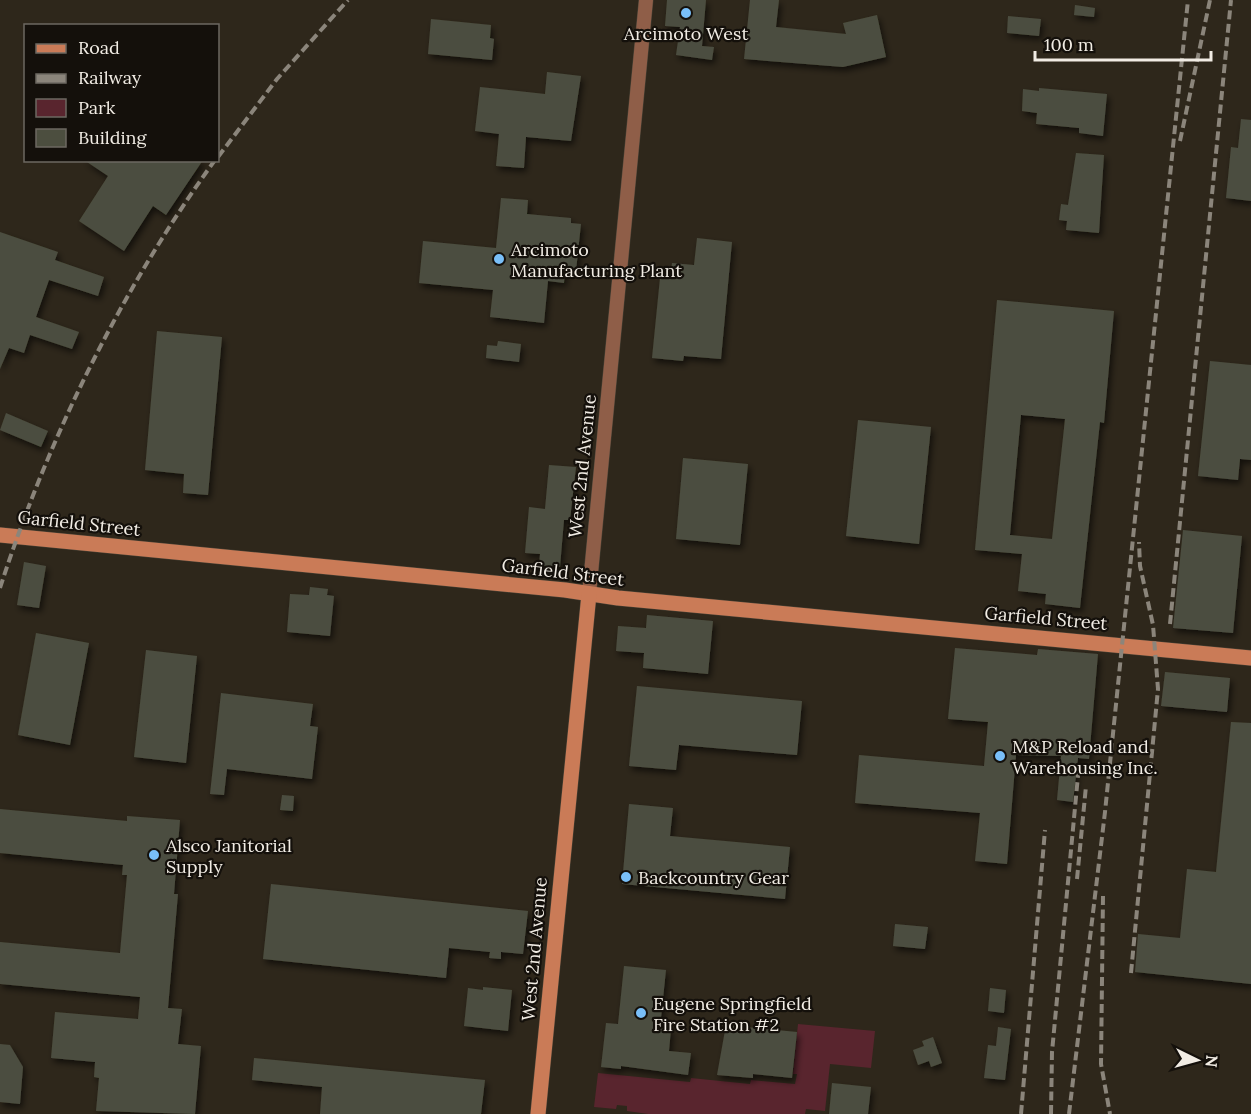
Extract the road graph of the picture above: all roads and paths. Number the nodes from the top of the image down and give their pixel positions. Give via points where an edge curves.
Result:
1 (646, 0) edge
2 (0, 535) edge
3 (589, 594) junction
4 (1251, 658) edge
5 (538, 1114) edge

1 - 3 street, West 2nd Avenue
2 - 3 street, Garfield Street
3 - 4 street, Garfield Street
3 - 5 street, West 2nd Avenue

